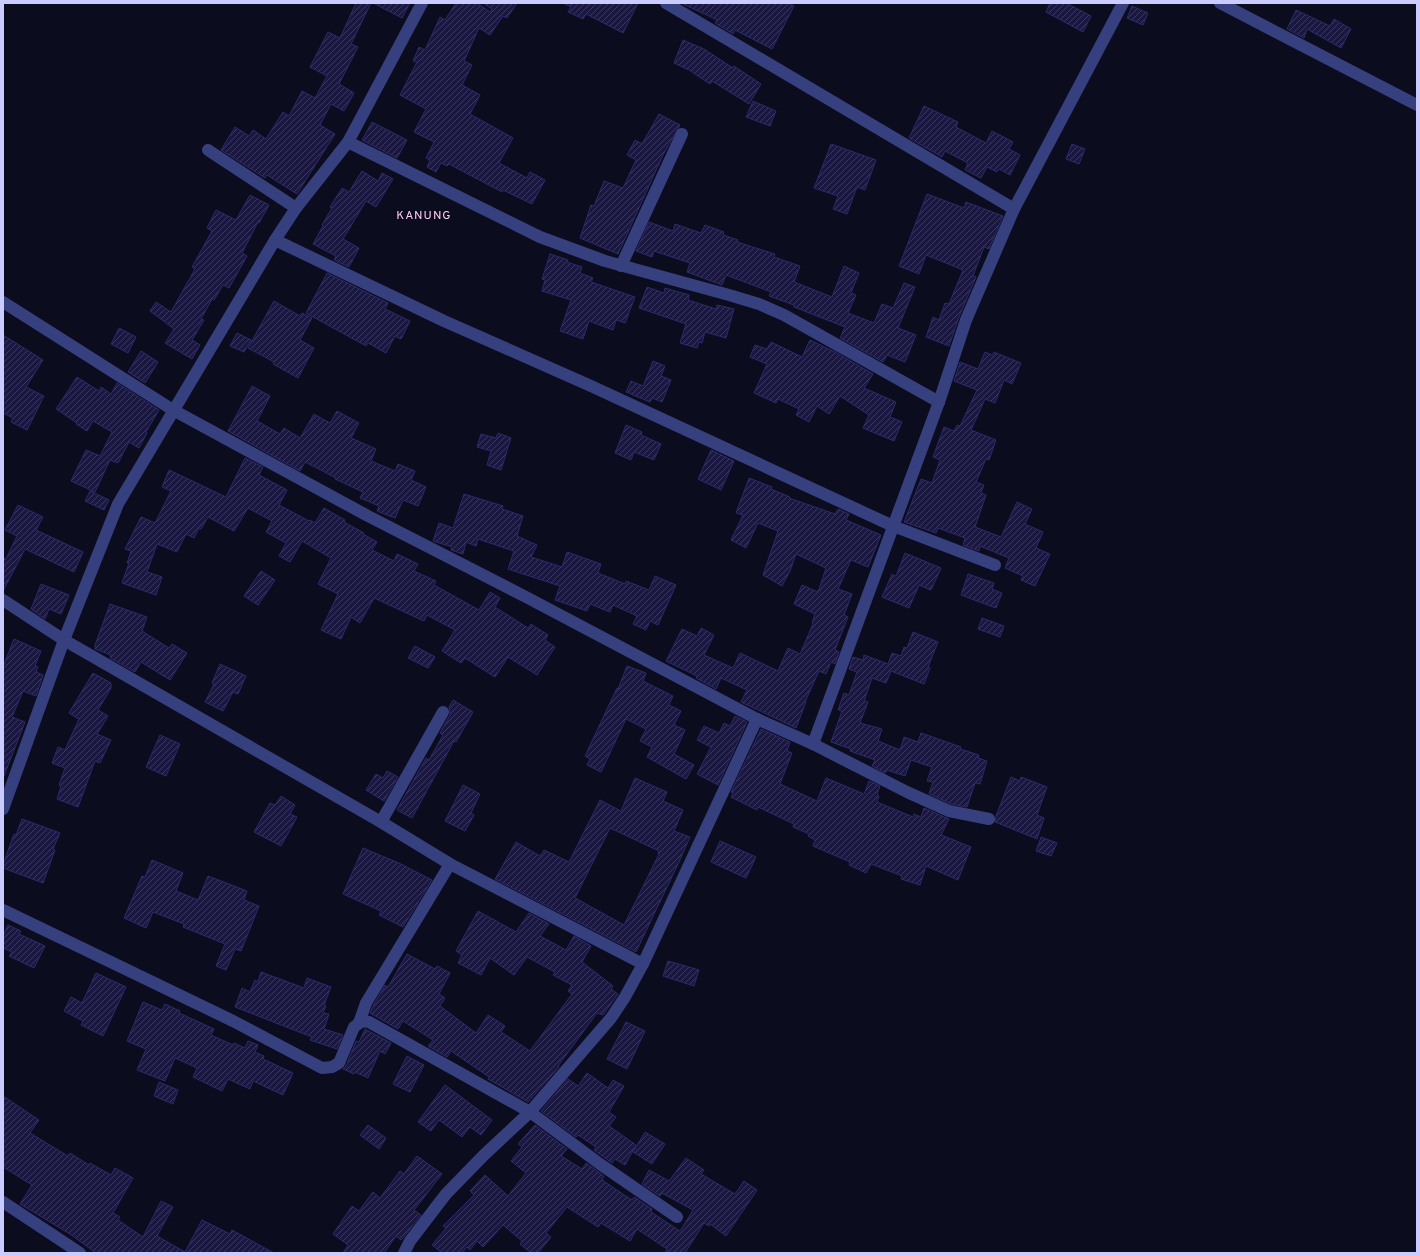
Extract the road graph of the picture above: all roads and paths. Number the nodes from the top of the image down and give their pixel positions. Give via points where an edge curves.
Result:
1 (422, 3) edge
2 (666, 3) edge
3 (1123, 3) edge
4 (1220, 3) edge
5 (1417, 105) edge
6 (682, 134) dead end
7 (348, 142) junction
8 (208, 150) dead end
9 (296, 208) junction
10 (1014, 209) junction
11 (275, 240) junction
12 (621, 266) junction
13 (3, 302) edge
14 (938, 402) junction
15 (174, 410) junction
16 (893, 526) junction
17 (995, 565) dead end
18 (3, 600) edge
19 (64, 640) junction
20 (443, 712) dead end
21 (757, 719) junction
22 (813, 744) junction
23 (3, 809) edge
24 (989, 819) dead end
25 (381, 822) junction
26 (450, 864) junction
27 (3, 910) edge
28 (642, 964) junction
29 (359, 1023) junction
30 (530, 1112) junction
31 (3, 1202) edge
32 (677, 1218) dead end
33 (80, 1253) edge
34 (404, 1253) edge

1 - 7 street
2 - 10 street
3 - 10 street
4 - 5 street
6 - 12 street
7 - 9 street
7 - 12 street via 540,237
8 - 9 street
9 - 11 street
10 - 14 street via 966,320
11 - 15 street
11 - 16 street via 444,321
12 - 14 street via 759,304 784,315
13 - 15 street
14 - 16 street
15 - 19 street via 118,504
15 - 21 street via 368,516
16 - 17 street
16 - 22 street
18 - 19 street
19 - 23 street
19 - 25 street
20 - 25 street
21 - 22 street
21 - 28 street
22 - 24 street via 949,811
25 - 26 street
26 - 28 street
26 - 29 street via 366,1003
27 - 29 street via 233,1021 322,1068 339,1063 354,1027
28 - 30 street via 611,1018
29 - 30 street via 369,1022
30 - 32 street
30 - 34 street via 446,1194 410,1241
31 - 33 street

